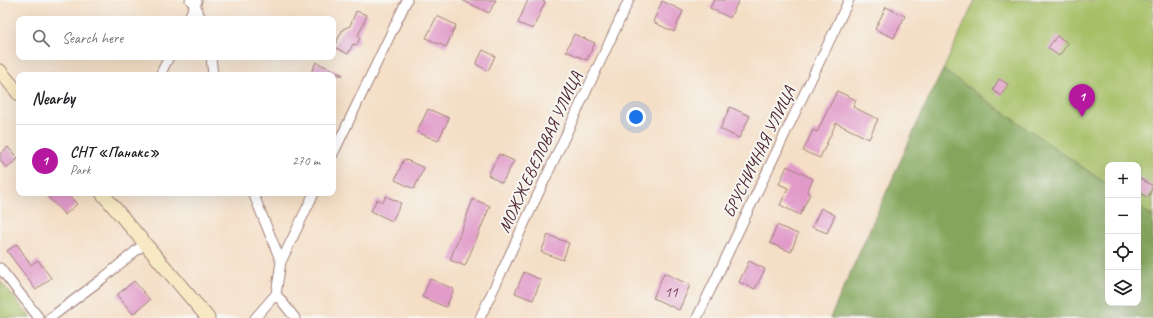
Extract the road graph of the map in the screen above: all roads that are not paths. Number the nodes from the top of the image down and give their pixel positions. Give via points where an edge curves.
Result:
1 (407, 0) edge
2 (629, 0) edge
3 (849, 0) edge
4 (194, 2) edge
5 (189, 16) edge
6 (201, 16) edge
7 (168, 60) edge
8 (211, 60) edge
9 (0, 71) edge
10 (162, 72) edge
11 (213, 72) edge
12 (16, 90) edge
13 (336, 148) edge
14 (104, 196) edge
15 (254, 196) edge
16 (313, 196) edge
17 (144, 244) junction
18 (281, 262) junction
19 (0, 268) edge
20 (276, 294) junction
21 (39, 318) edge
22 (50, 318) edge
23 (208, 318) edge
24 (255, 318) edge
25 (295, 318) edge
26 (480, 318) edge
27 (697, 318) edge

1 - 13 street
2 - 26 street, МОЖЖЕВЕЛОВАЯ УЛИЦА
3 - 27 street, БРУСНИЧНАЯ УЛИЦА
4 - 5 street
4 - 6 street
7 - 10 street
8 - 11 street
9 - 12 street
14 - 17 street
15 - 18 street
16 - 18 street
17 - 22 street
17 - 23 street
18 - 20 street
19 - 21 street
20 - 24 street
20 - 25 street

